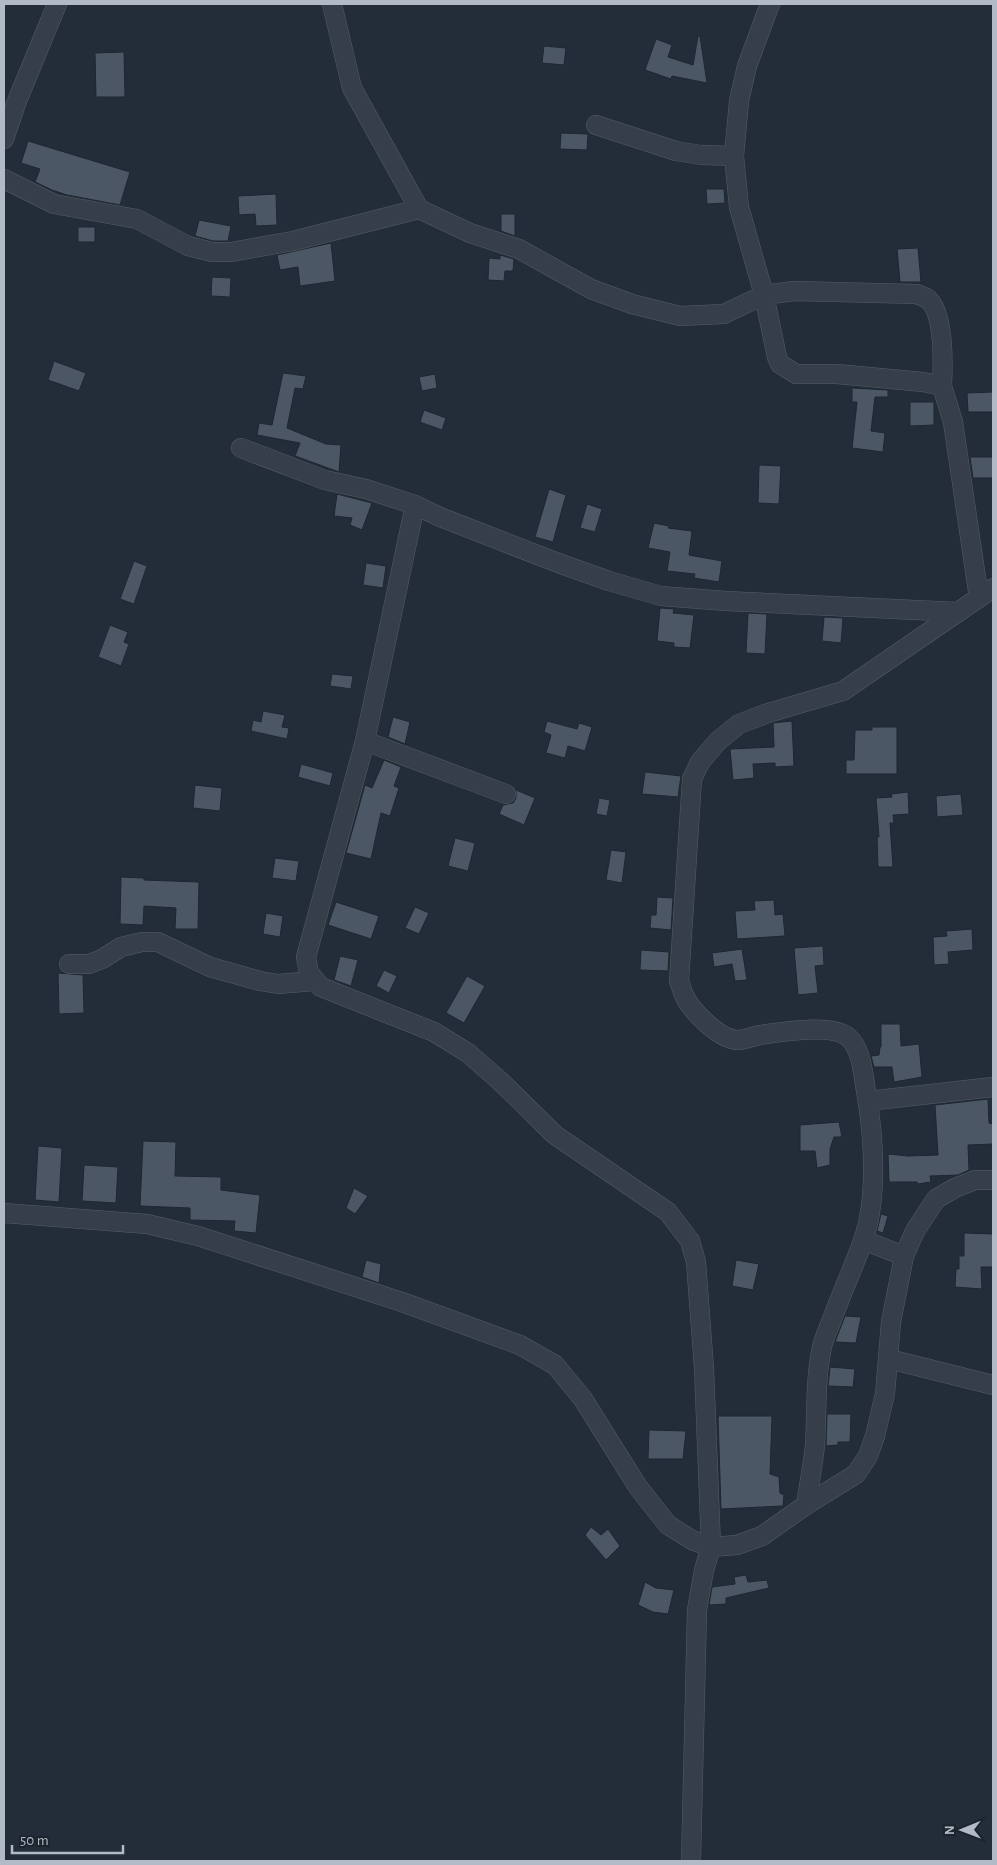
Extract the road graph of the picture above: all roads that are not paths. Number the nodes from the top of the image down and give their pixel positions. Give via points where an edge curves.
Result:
1 (57, 4) edge
2 (332, 4) edge
3 (770, 4) edge
4 (596, 125) dead end
5 (4, 139) edge
6 (734, 156) junction
7 (4, 179) edge
8 (419, 209) junction
9 (764, 295) junction
10 (942, 386) junction
11 (241, 448) dead end
12 (415, 505) junction
13 (986, 593) edge
14 (958, 612) junction
15 (365, 740) junction
16 (506, 794) dead end
17 (69, 964) dead end
18 (314, 981) junction
19 (993, 1087) edge
20 (868, 1101) junction
21 (993, 1180) edge
22 (4, 1213) edge
23 (863, 1240) junction
24 (904, 1256) junction
25 (901, 1362) junction
26 (993, 1386) edge
27 (806, 1505) junction
28 (711, 1547) junction
29 (691, 1861) edge

1 - 5 street
2 - 8 street via 352,88
3 - 6 street via 747,66 739,100
4 - 6 street via 676,151
6 - 9 street via 739,207
7 - 8 street via 54,204 137,219 188,246 212,252 231,252 293,241
8 - 9 street via 519,249 591,289 680,316 724,314
9 - 10 street via 780,364 796,374 837,374
9 - 10 street via 794,291 923,296 932,304 939,324
10 - 13 street via 953,422
11 - 12 street via 325,480
12 - 14 street via 561,564 661,596
12 - 15 street
13 - 14 street
14 - 20 street via 843,691 739,724 700,762 692,779 679,981 684,994 699,1016 725,1036 737,1040 821,1029 844,1034 856,1048
15 - 16 street
15 - 18 street via 306,957
17 - 18 street via 89,964 122,947 158,942 210,967 260,981 278,984
18 - 28 street via 321,987 434,1032 468,1053 555,1135 668,1212 690,1241 696,1262 704,1368
19 - 20 street
20 - 23 street via 872,1206
21 - 24 street via 976,1180 936,1199 915,1231
22 - 28 street via 148,1224 198,1236 402,1302 520,1345 555,1365 583,1399 638,1487 668,1524 692,1540
23 - 24 street
23 - 27 street via 822,1345 816,1382 815,1446
24 - 25 street via 891,1322
25 - 26 street
25 - 27 street via 885,1394 868,1456 856,1474
27 - 28 street via 762,1536 737,1545
28 - 29 street via 697,1610

